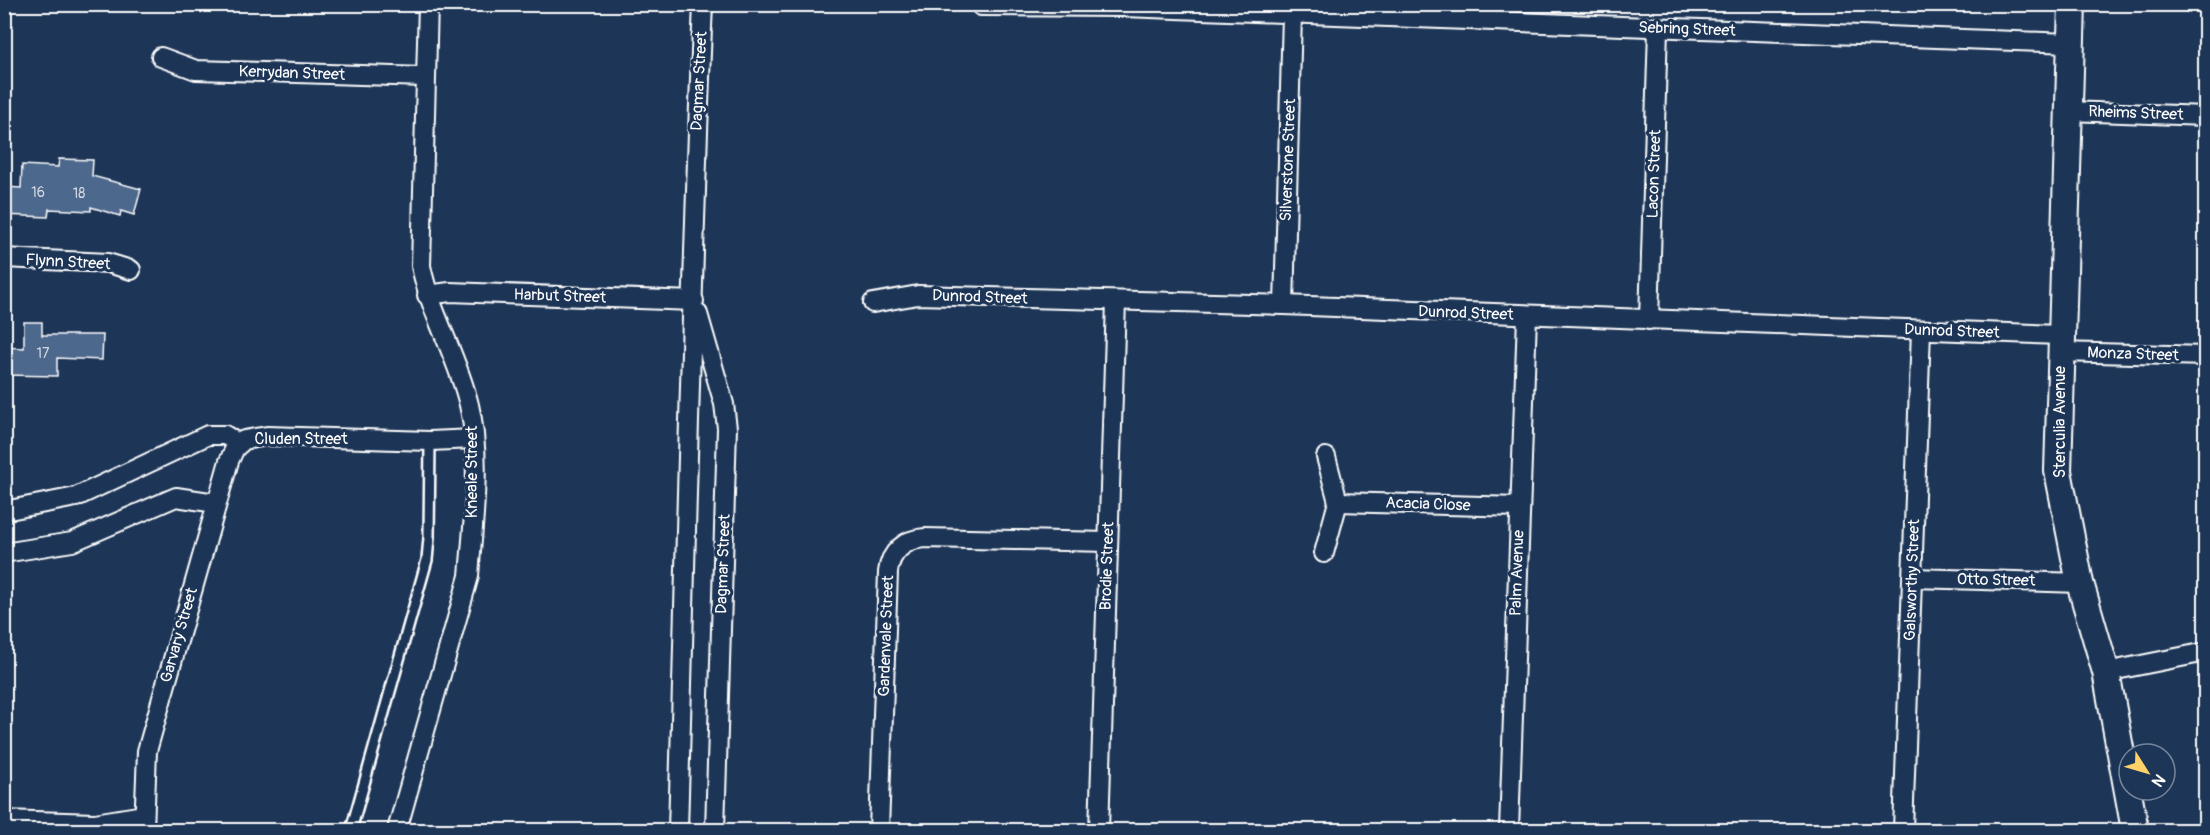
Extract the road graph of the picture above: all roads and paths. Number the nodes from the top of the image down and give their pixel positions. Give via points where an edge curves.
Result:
1 (428, 4) edge
2 (703, 4) edge
3 (1518, 4) edge
4 (2072, 4) edge
5 (981, 6) edge
6 (1124, 6) edge
7 (1370, 11) edge
8 (1292, 15) junction
9 (1517, 23) junction
10 (1659, 28) junction
11 (2070, 43) junction
12 (161, 57) dead end
13 (426, 77) junction
14 (2067, 111) junction
15 (2205, 116) edge
16 (4, 258) edge
17 (131, 270) dead end
18 (427, 296) junction
19 (694, 301) junction
20 (1116, 301) junction
21 (873, 303) dead end
22 (1284, 305) junction
23 (1527, 316) junction
24 (1649, 320) junction
25 (1921, 330) junction
26 (2060, 344) junction
27 (2205, 357) edge
28 (474, 440) junction
29 (430, 441) junction
30 (238, 444) junction
31 (1326, 457) dead end
32 (216, 502) junction
33 (1338, 502) junction
34 (1519, 507) junction
35 (4, 511) edge
36 (1108, 542) junction
37 (4, 553) edge
38 (1324, 553) dead end
39 (1912, 578) junction
40 (2080, 583) junction
41 (2205, 652) edge
42 (2106, 672) junction
43 (4, 820) edge
44 (144, 823) edge
45 (351, 831) edge
46 (397, 831) edge
47 (678, 831) edge
48 (715, 831) edge
49 (879, 831) edge
50 (1099, 831) edge
51 (1509, 831) edge
52 (1903, 831) edge
53 (2135, 831) edge

1 - 13 street, Kneale Street
2 - 19 street, Dagmar Street
3 - 9 street
4 - 11 street, Sterculia Avenue
5 - 6 street, Sebring Street
6 - 8 street, Sebring Street
7 - 8 street, Sebring Street
7 - 9 street, Sebring Street
8 - 22 street, Silverstone Street
9 - 10 street, Sebring Street
10 - 11 street, Sebring Street
10 - 24 street, Lacon Street
11 - 14 street, Sterculia Avenue
12 - 13 street, Kerrydan Street via 196,70
13 - 18 street, Kneale Street via 422,266
14 - 15 street, Rheims Street
14 - 26 street, Sterculia Avenue
16 - 17 street, Flynn Street via 108,263
18 - 19 street, Harbut Street via 450,292
18 - 28 street, Kneale Street via 468,399
19 - 47 street, Dagmar Street
19 - 48 street, Dagmar Street via 722,394 727,428
20 - 21 street, Dunrod Street via 913,295
20 - 22 street, Dunrod Street
20 - 36 street, Brodie Street
22 - 23 street, Dunrod Street
23 - 24 street, Dunrod Street
23 - 34 street, Palm Avenue
24 - 25 street, Dunrod Street
25 - 26 street, Dunrod Street
25 - 39 street, Galsworthy Street
26 - 27 street, Monza Street
26 - 40 street, Sterculia Avenue via 2058,471
28 - 29 street, Cluden Street
28 - 46 street, Kneale Street via 469,576
29 - 30 street, Cluden Street via 267,436 249,437
29 - 45 lane via 427,560
30 - 32 street, Garvary Street
30 - 35 street, Cluden Street via 225,435 208,435 76,497
31 - 33 street
32 - 37 street via 176,497 72,542
32 - 44 street, Garvary Street via 147,751
33 - 34 street, Acacia Close
33 - 38 street
34 - 51 street, Palm Avenue
36 - 49 street, Gardenvale Street via 925,538 908,542 895,553 888,572
36 - 50 street, Brodie Street
39 - 40 street, Otto Street
39 - 52 street, Galsworthy Street
40 - 42 street, Sterculia Avenue
41 - 42 street
42 - 53 street, Sterculia Avenue
43 - 44 street

